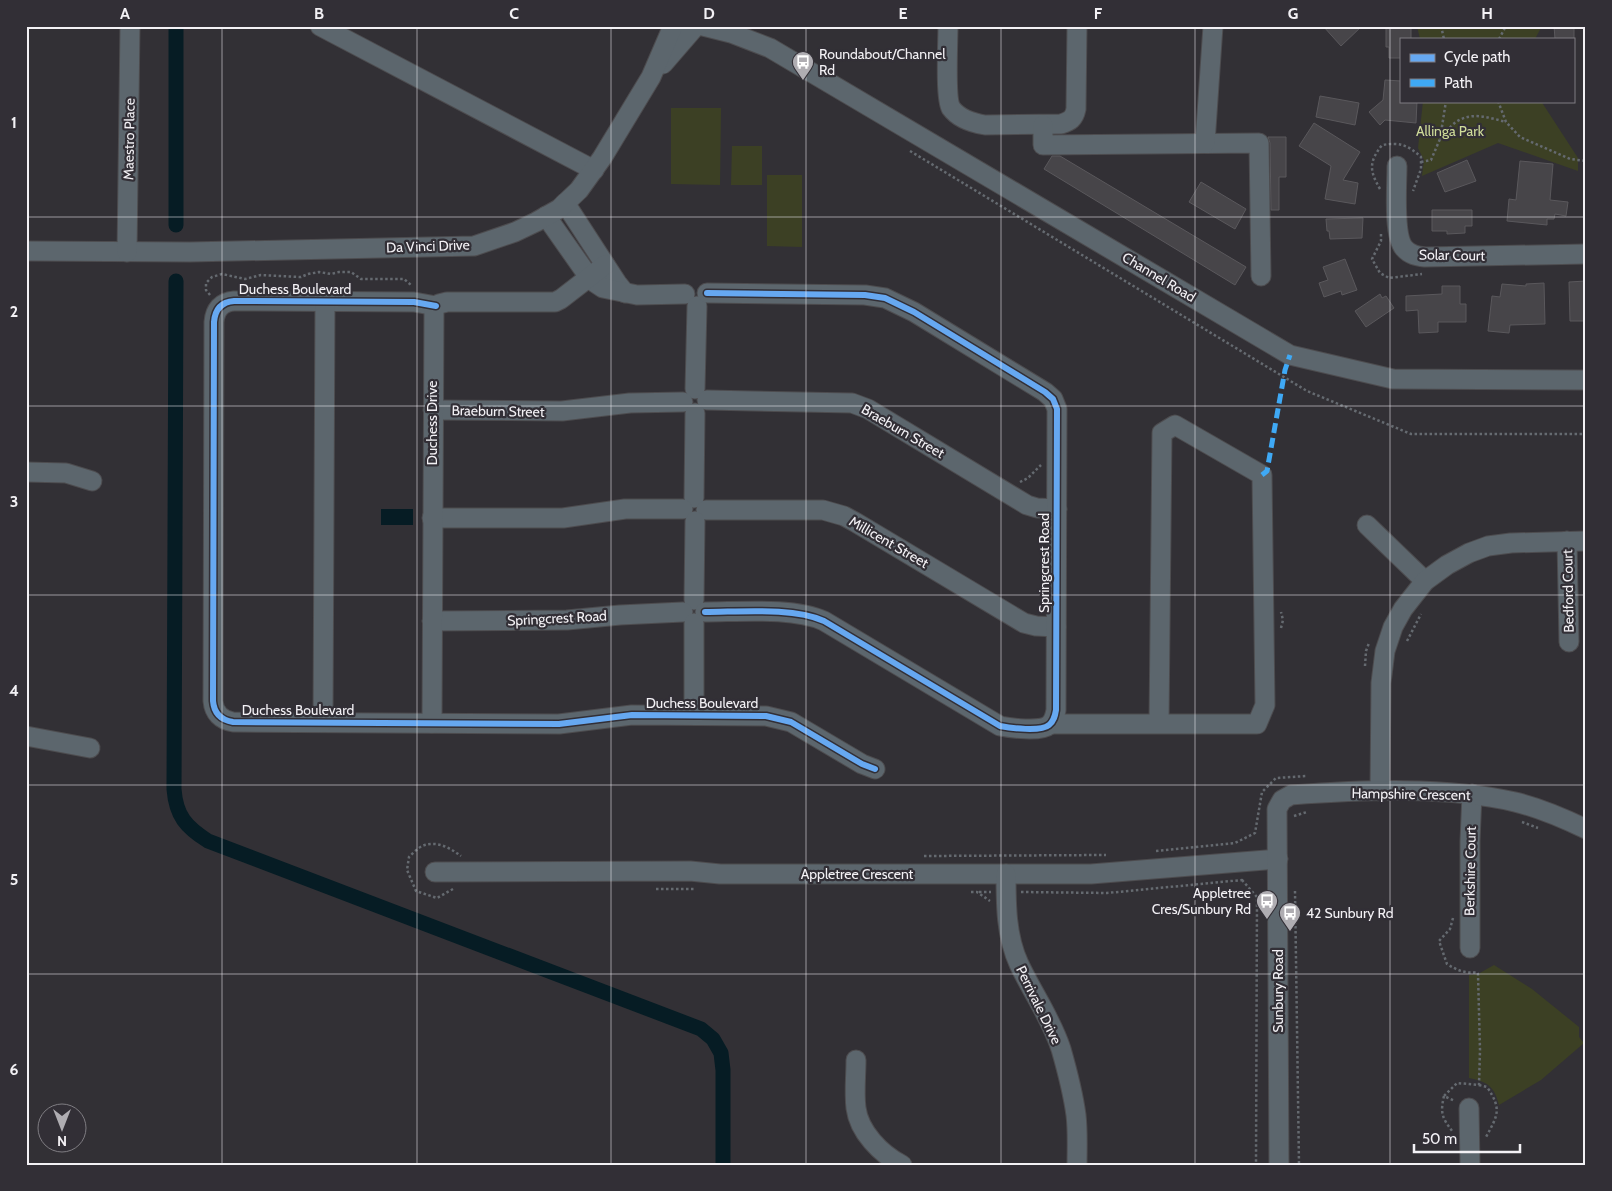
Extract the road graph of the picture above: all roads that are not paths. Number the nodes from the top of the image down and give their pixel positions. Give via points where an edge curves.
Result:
1 (130, 26) edge
2 (320, 26) edge
3 (673, 26) edge
4 (698, 26) edge
5 (746, 26) edge
6 (948, 26) edge
7 (1077, 26) edge
8 (1214, 26) edge
9 (770, 48) junction
10 (651, 77) junction
11 (1043, 125) junction
12 (1205, 143) junction
13 (1397, 166) dead end
14 (594, 170) junction
15 (565, 203) junction
16 (546, 216) junction
17 (26, 251) edge
18 (127, 252) junction
19 (1586, 254) edge
20 (605, 265) junction
21 (588, 276) junction
22 (1261, 276) dead end
23 (626, 293) junction
24 (696, 298) junction
25 (325, 301) junction
26 (436, 306) junction
27 (1586, 380) edge
28 (695, 401) junction
29 (432, 410) junction
30 (26, 472) edge
31 (92, 481) dead end
32 (695, 509) junction
33 (1056, 509) junction
34 (432, 518) junction
35 (1367, 525) dead end
36 (1576, 541) edge
37 (1425, 581) junction
38 (694, 612) junction
39 (432, 621) junction
40 (1056, 627) junction
41 (1569, 642) dead end
42 (694, 715) junction
43 (323, 722) junction
44 (432, 723) junction
45 (1051, 724) junction
46 (1159, 724) junction
47 (26, 736) edge
48 (90, 748) dead end
49 (876, 769) dead end
50 (1380, 791) junction
51 (1293, 794) joint
52 (1472, 794) junction
53 (1586, 829) edge
54 (1278, 860) junction
55 (435, 872) dead end
56 (1006, 874) junction
57 (1470, 948) dead end
58 (856, 1060) dead end
59 (1469, 1108) road end
60 (902, 1165) edge
61 (1077, 1165) edge
62 (1279, 1165) edge
63 (1470, 1165) edge

1 - 18 street, Maestro Place
2 - 14 street
3 - 10 street, Da Vinci Drive
4 - 9 street, Channel Road
4 - 10 street, Da Vinci Drive
5 - 9 street, Channel Road
6 - 11 street via 948,92 950,106 957,114 974,124
7 - 11 street via 1074,117 1069,122
8 - 12 street
9 - 27 street, Channel Road via 1290,355 1393,379
10 - 14 street, Da Vinci Drive
11 - 12 street via 1043,145
12 - 22 street via 1259,143
13 - 19 street, Solar Court via 1397,230 1401,244 1410,253 1425,257
14 - 15 street, Da Vinci Drive
15 - 16 street, Da Vinci Drive
15 - 20 street
16 - 18 street, Da Vinci Drive via 515,232 474,246
16 - 21 street, Springcrest Road
17 - 18 street, Da Vinci Drive
20 - 21 street
20 - 23 street
21 - 23 street, Springcrest Road via 603,288
21 - 26 street via 555,302 447,302
23 - 24 street, Springcrest Road
24 - 28 street
24 - 33 street, Springcrest Road via 865,294 896,302 1053,399 1056,409
25 - 26 street, Duchess Boulevard via 414,302
25 - 43 street
25 - 43 street, Duchess Boulevard via 229,301 217,310 214,322 213,704 220,717 229,722
26 - 29 street, Duchess Drive via 433,313
28 - 29 street, Braeburn Street via 630,403 562,411
28 - 32 street
28 - 33 street, Braeburn Street via 852,403 868,409 1027,505
29 - 34 street, Duchess Drive
30 - 31 street via 66,473
32 - 34 street, Millicent Street via 625,509 563,518
32 - 38 street
32 - 40 street, Millicent Street via 823,510 834,513 855,522 1024,623
33 - 40 street, Springcrest Road
34 - 39 street, Duchess Drive
35 - 37 street
36 - 37 street via 1488,546 1447,564
36 - 41 street, Bedford Court
37 - 50 street via 1403,609 1384,650
38 - 39 street, Springcrest Road via 567,620
38 - 42 street
38 - 45 street, Springcrest Road via 791,613 813,617 1000,726 1033,728
39 - 44 street, Duchess Drive
40 - 45 street, Springcrest Road via 1056,710
42 - 44 street, Duchess Boulevard via 624,715 559,724
42 - 49 street, Duchess Boulevard via 777,717
43 - 44 street, Duchess Boulevard
45 - 46 street
46 - 46 street via 1257,724 1265,705 1262,474 1175,425 1162,433
47 - 48 street
50 - 51 street, Hampshire Crescent
50 - 52 street, Hampshire Crescent
51 - 54 street, Sunbury Road via 1282,800 1277,809
52 - 53 street, Hampshire Crescent via 1552,813
52 - 57 street, Berkshire Court
54 - 56 street, Appletree Crescent via 1091,874
54 - 62 street, Sunbury Road
55 - 56 street, Appletree Crescent
56 - 61 street, Perrivale Drive via 1010,935 1018,962 1060,1047 1071,1088 1076,1116
58 - 60 street via 856,1109 863,1126 889,1158
59 - 63 street

